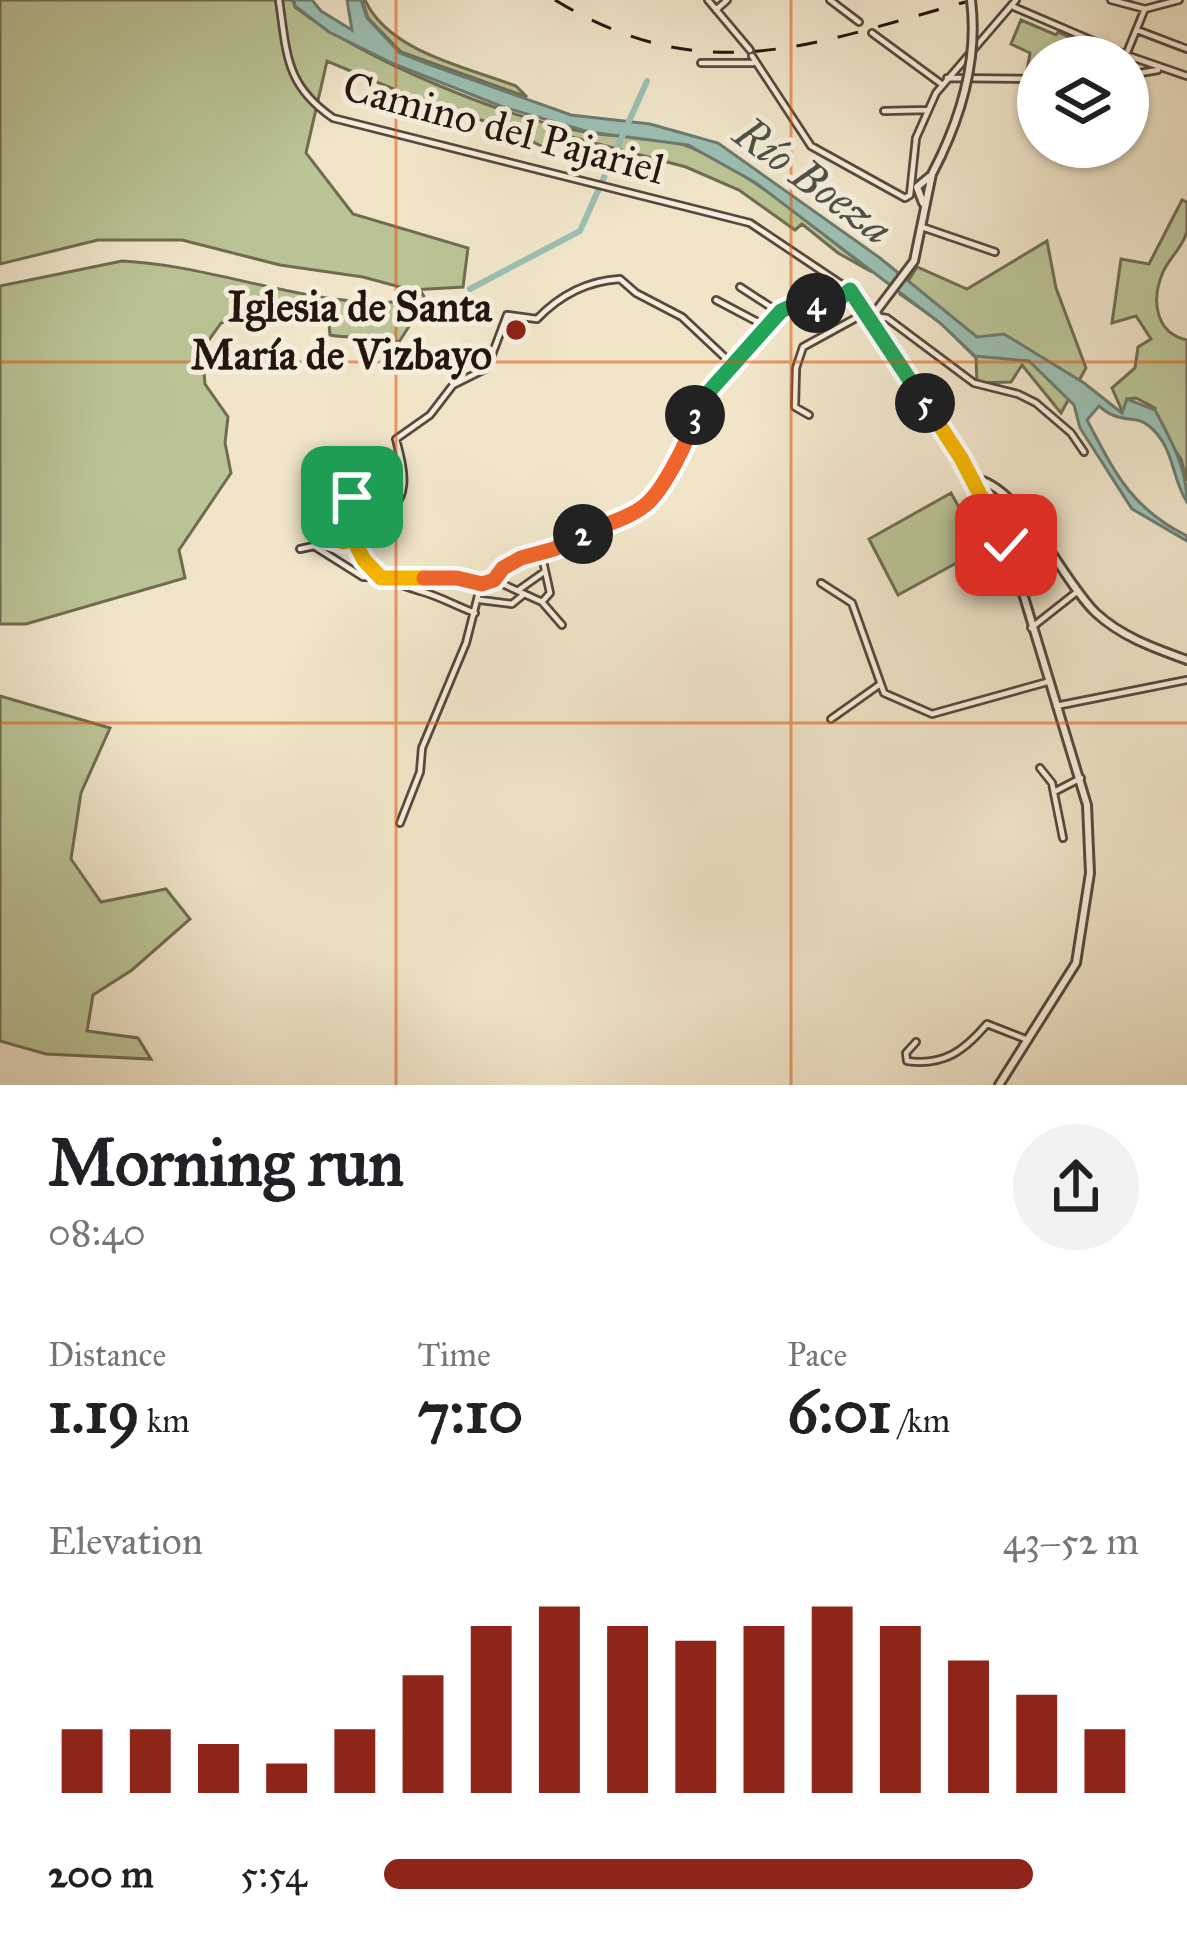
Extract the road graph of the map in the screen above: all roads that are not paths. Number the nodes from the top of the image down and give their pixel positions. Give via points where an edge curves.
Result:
1 (279, 0) edge
2 (707, 0) edge
3 (727, 0) edge
4 (830, 0) edge
5 (971, 0) edge
6 (1111, 0) edge
7 (1179, 0) edge
8 (1015, 4) edge
9 (1145, 9) junction
10 (716, 10) junction
11 (860, 22) dead end
12 (1137, 30) junction
13 (872, 34) dead end
14 (1083, 36) edge
15 (1134, 36) edge
16 (1187, 50) edge
17 (752, 56) junction
18 (701, 63) dead end
19 (1149, 64) edge
20 (1162, 68) junction
21 (1149, 71) edge
22 (1187, 74) edge
23 (1017, 79) edge
24 (944, 81) junction
25 (927, 110) junction
26 (884, 111) dead end
27 (922, 185) junction
28 (922, 227) junction
29 (995, 252) dead end
30 (740, 287) dead end
31 (850, 290) junction
32 (716, 300) dead end
33 (780, 313) junction
34 (877, 317) junction
35 (766, 327) junction
36 (733, 364) junction
37 (808, 415) dead end
38 (1084, 452) dead end
39 (980, 479) junction
40 (333, 490) dead end
41 (353, 539) junction
42 (300, 549) dead end
43 (540, 552) junction
44 (544, 572) junction
45 (381, 578) junction
46 (494, 580) junction
47 (821, 583) dead end
48 (482, 584) junction
49 (1078, 591) junction
50 (524, 592) junction
51 (479, 601) junction
52 (542, 602) junction
53 (475, 613) junction
54 (1030, 624) junction
55 (562, 625) dead end
56 (1187, 660) edge
57 (1187, 680) edge
58 (1047, 682) junction
59 (879, 685) junction
60 (1056, 706) junction
61 (832, 718) dead end
62 (1040, 768) dead end
63 (1081, 778) junction
64 (1054, 792) junction
65 (400, 823) dead end
66 (1063, 838) dead end
67 (1029, 1041) junction
68 (916, 1042) dead end
69 (999, 1085) edge

1 - 31 street, Camino del Pajariel via 297,87 333,118 719,214 764,230
2 - 10 street
3 - 10 street
4 - 11 street
5 - 27 street, bridge via 967,87
6 - 9 street
7 - 9 street
8 - 14 street
8 - 24 street
9 - 12 street
10 - 17 street
12 - 15 street
12 - 16 street
13 - 24 street
17 - 18 street
17 - 27 street via 817,152 898,197
19 - 20 street
20 - 21 street
20 - 22 street
23 - 24 street
24 - 25 street
25 - 26 street
25 - 27 street via 916,138
27 - 28 street
28 - 29 street
28 - 34 street
30 - 33 street
31 - 33 street
31 - 34 street
32 - 35 street
33 - 35 street
34 - 37 street via 803,347 795,407
34 - 38 street via 974,383 1036,403
34 - 39 street via 880,336
35 - 36 street
36 - 41 street via 682,317 620,279 568,292 537,319 507,315 487,368 453,385 396,439 405,480 396,505
36 - 43 street via 698,404 650,501
39 - 49 street via 1060,561
39 - 54 street
40 - 41 street via 353,500 327,522 327,538
41 - 45 street
42 - 45 street via 314,546 355,574
43 - 44 street
43 - 46 street
44 - 50 street
44 - 52 street via 550,593
45 - 48 street
45 - 53 street
46 - 48 street
46 - 50 street
47 - 59 street via 854,606
48 - 51 street
49 - 54 street
49 - 56 street via 1125,634
50 - 51 street via 512,604
50 - 52 street
51 - 53 street
52 - 55 street
53 - 65 street
54 - 58 street
57 - 60 street
58 - 59 street via 932,714
58 - 60 street
59 - 61 street
60 - 63 street
62 - 64 street
63 - 64 street
63 - 67 street via 1091,845 1080,945 1072,975
64 - 66 street
67 - 68 street via 987,1024 968,1047 926,1063 907,1060
67 - 69 street

